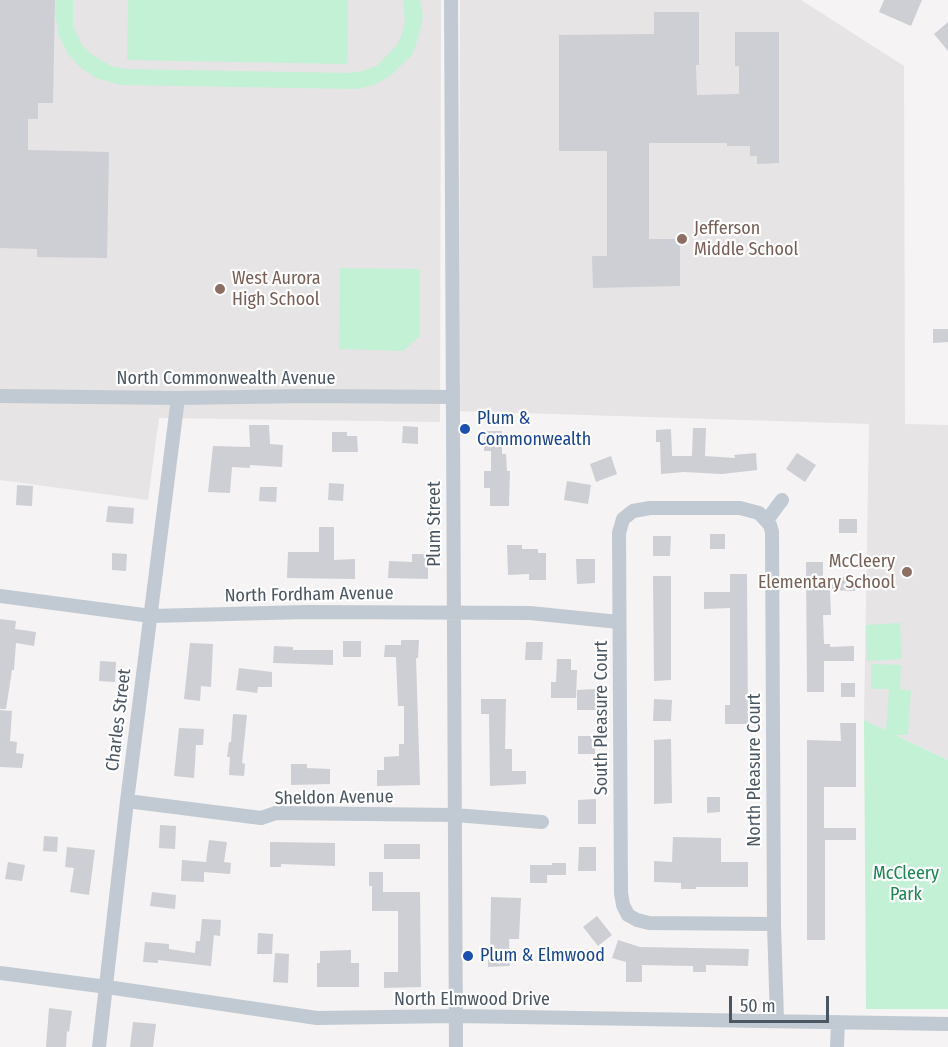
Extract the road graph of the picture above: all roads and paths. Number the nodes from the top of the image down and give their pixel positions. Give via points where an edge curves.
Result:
1 (451, 0) edge
2 (0, 396) edge
3 (178, 398) junction
4 (453, 398) junction
5 (782, 500) dead end
6 (767, 520) junction
7 (0, 596) edge
8 (454, 613) junction
9 (151, 616) junction
10 (619, 622) junction
11 (127, 801) junction
12 (455, 815) junction
13 (542, 822) dead end
14 (774, 924) junction
15 (0, 973) edge
16 (107, 987) junction
17 (456, 1016) junction
18 (777, 1020) junction
19 (837, 1022) junction
20 (948, 1024) edge
21 (99, 1047) edge
22 (456, 1047) edge
23 (837, 1047) edge

1 - 4 street, Plum Street
2 - 3 street, North Commonwealth Avenue
3 - 4 street, North Commonwealth Avenue
3 - 9 street, Charles Street
4 - 8 street, Plum Street
5 - 6 street
6 - 10 street, South Pleasure Court via 759,513 740,508 641,509 627,514 620,526
6 - 14 street, North Pleasure Court via 772,532
7 - 9 street, North Fordham Avenue
8 - 9 street, North Fordham Avenue
8 - 10 street, North Fordham Avenue via 530,613
8 - 12 street, Plum Street
9 - 11 street, Charles Street
10 - 14 street, South Pleasure Court via 622,904 628,915 649,923
11 - 12 street, Sheldon Avenue via 261,818 276,813
11 - 16 street, Charles Street
12 - 13 street, Sheldon Avenue
12 - 17 street, Plum Street
14 - 18 street, North Pleasure Court
15 - 16 street, North Elmwood Drive
16 - 17 street, North Elmwood Drive via 317,1018
16 - 21 street, Charles Street
17 - 18 street, North Elmwood Drive
17 - 22 street, Plum Street
18 - 19 street, North Elmwood Drive
19 - 20 street, North Elmwood Drive
19 - 23 street

